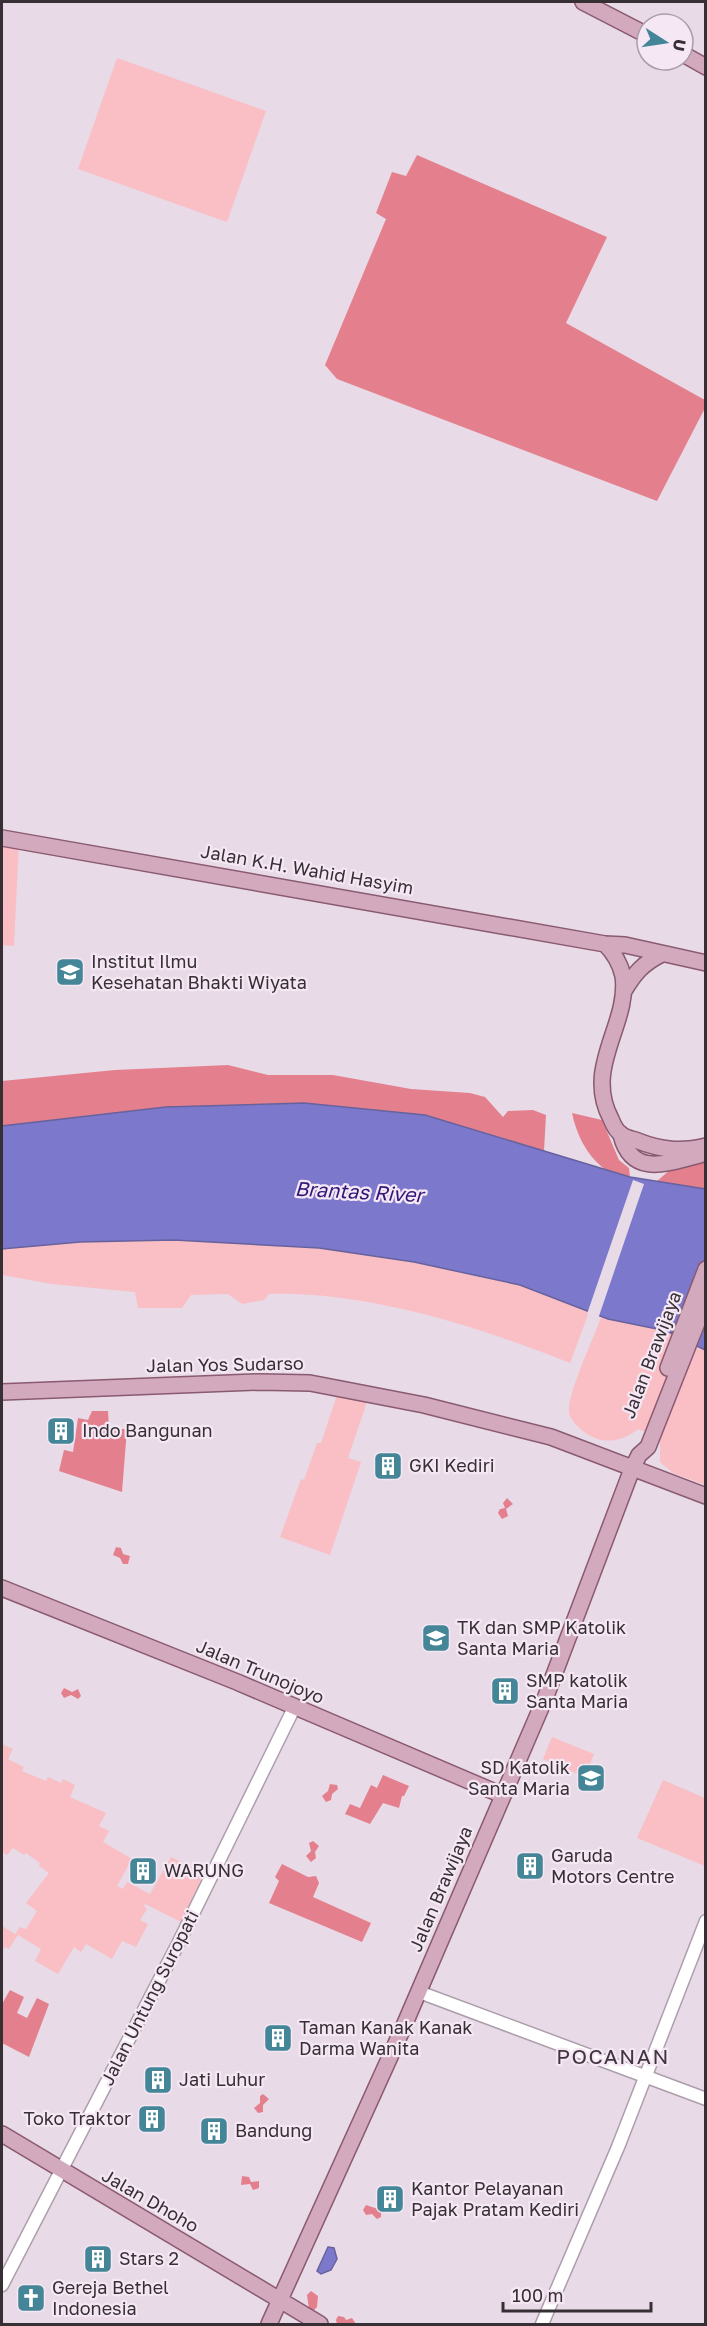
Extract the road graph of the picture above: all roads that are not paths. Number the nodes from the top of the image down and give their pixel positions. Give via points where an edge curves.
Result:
1 (583, 2) edge
2 (635, 29) edge
3 (2, 837) edge
4 (605, 944) junction
5 (662, 954) junction
6 (705, 963) edge
7 (622, 994) junction
8 (621, 1135) junction
9 (705, 1146) edge
10 (705, 1154) edge
11 (705, 1269) edge
12 (705, 1300) edge
13 (2, 1392) edge
14 (648, 1433) junction
15 (635, 1462) junction
16 (705, 1496) edge
17 (2, 1588) edge
18 (294, 1708) junction
19 (502, 1795) junction
20 (705, 1921) edge
21 (419, 1992) junction
22 (646, 2077) junction
23 (705, 2099) edge
24 (2, 2134) edge
25 (60, 2171) junction
26 (2, 2285) edge
27 (280, 2299) junction
28 (268, 2325) edge
29 (320, 2325) edge
30 (542, 2325) edge

1 - 2 main road
3 - 4 main road, Jalan K.H. Wahid Hasyim
4 - 5 main road, Jalan K.H. Wahid Hasyim
4 - 7 main road via 619,963
5 - 6 main road, Jalan K.H. Wahid Hasyim
5 - 7 main road via 638,969
7 - 8 main road via 601,1089 609,1115
8 - 9 main road via 657,1149
8 - 10 main road via 629,1153 646,1164 668,1164
11 - 14 main road, Jalan Brawijaya
12 - 14 main road, Jalan Brawijaya
13 - 15 main road, Jalan Yos Sudarso via 310,1383 403,1400
14 - 15 main road, Jalan Brawijaya via 648,1447
15 - 16 main road, Jalan Yos Sudarso
15 - 19 main road, Jalan Brawijaya via 568,1642
17 - 18 main road, Jalan Trunojoyo
18 - 19 main road, Jalan Trunojoyo
18 - 25 street, Jalan Untung Suropati
19 - 21 main road, Jalan Brawijaya
20 - 22 street
21 - 22 street
21 - 27 main road, Jalan Brawijaya
22 - 23 street
22 - 30 street
24 - 25 main road, Jalan Dhoho
25 - 26 street, Jalan Untung Suropati
25 - 27 main road, Jalan Dhoho
27 - 28 main road, Jalan Brawijaya
27 - 29 main road, Jalan Dhoho

